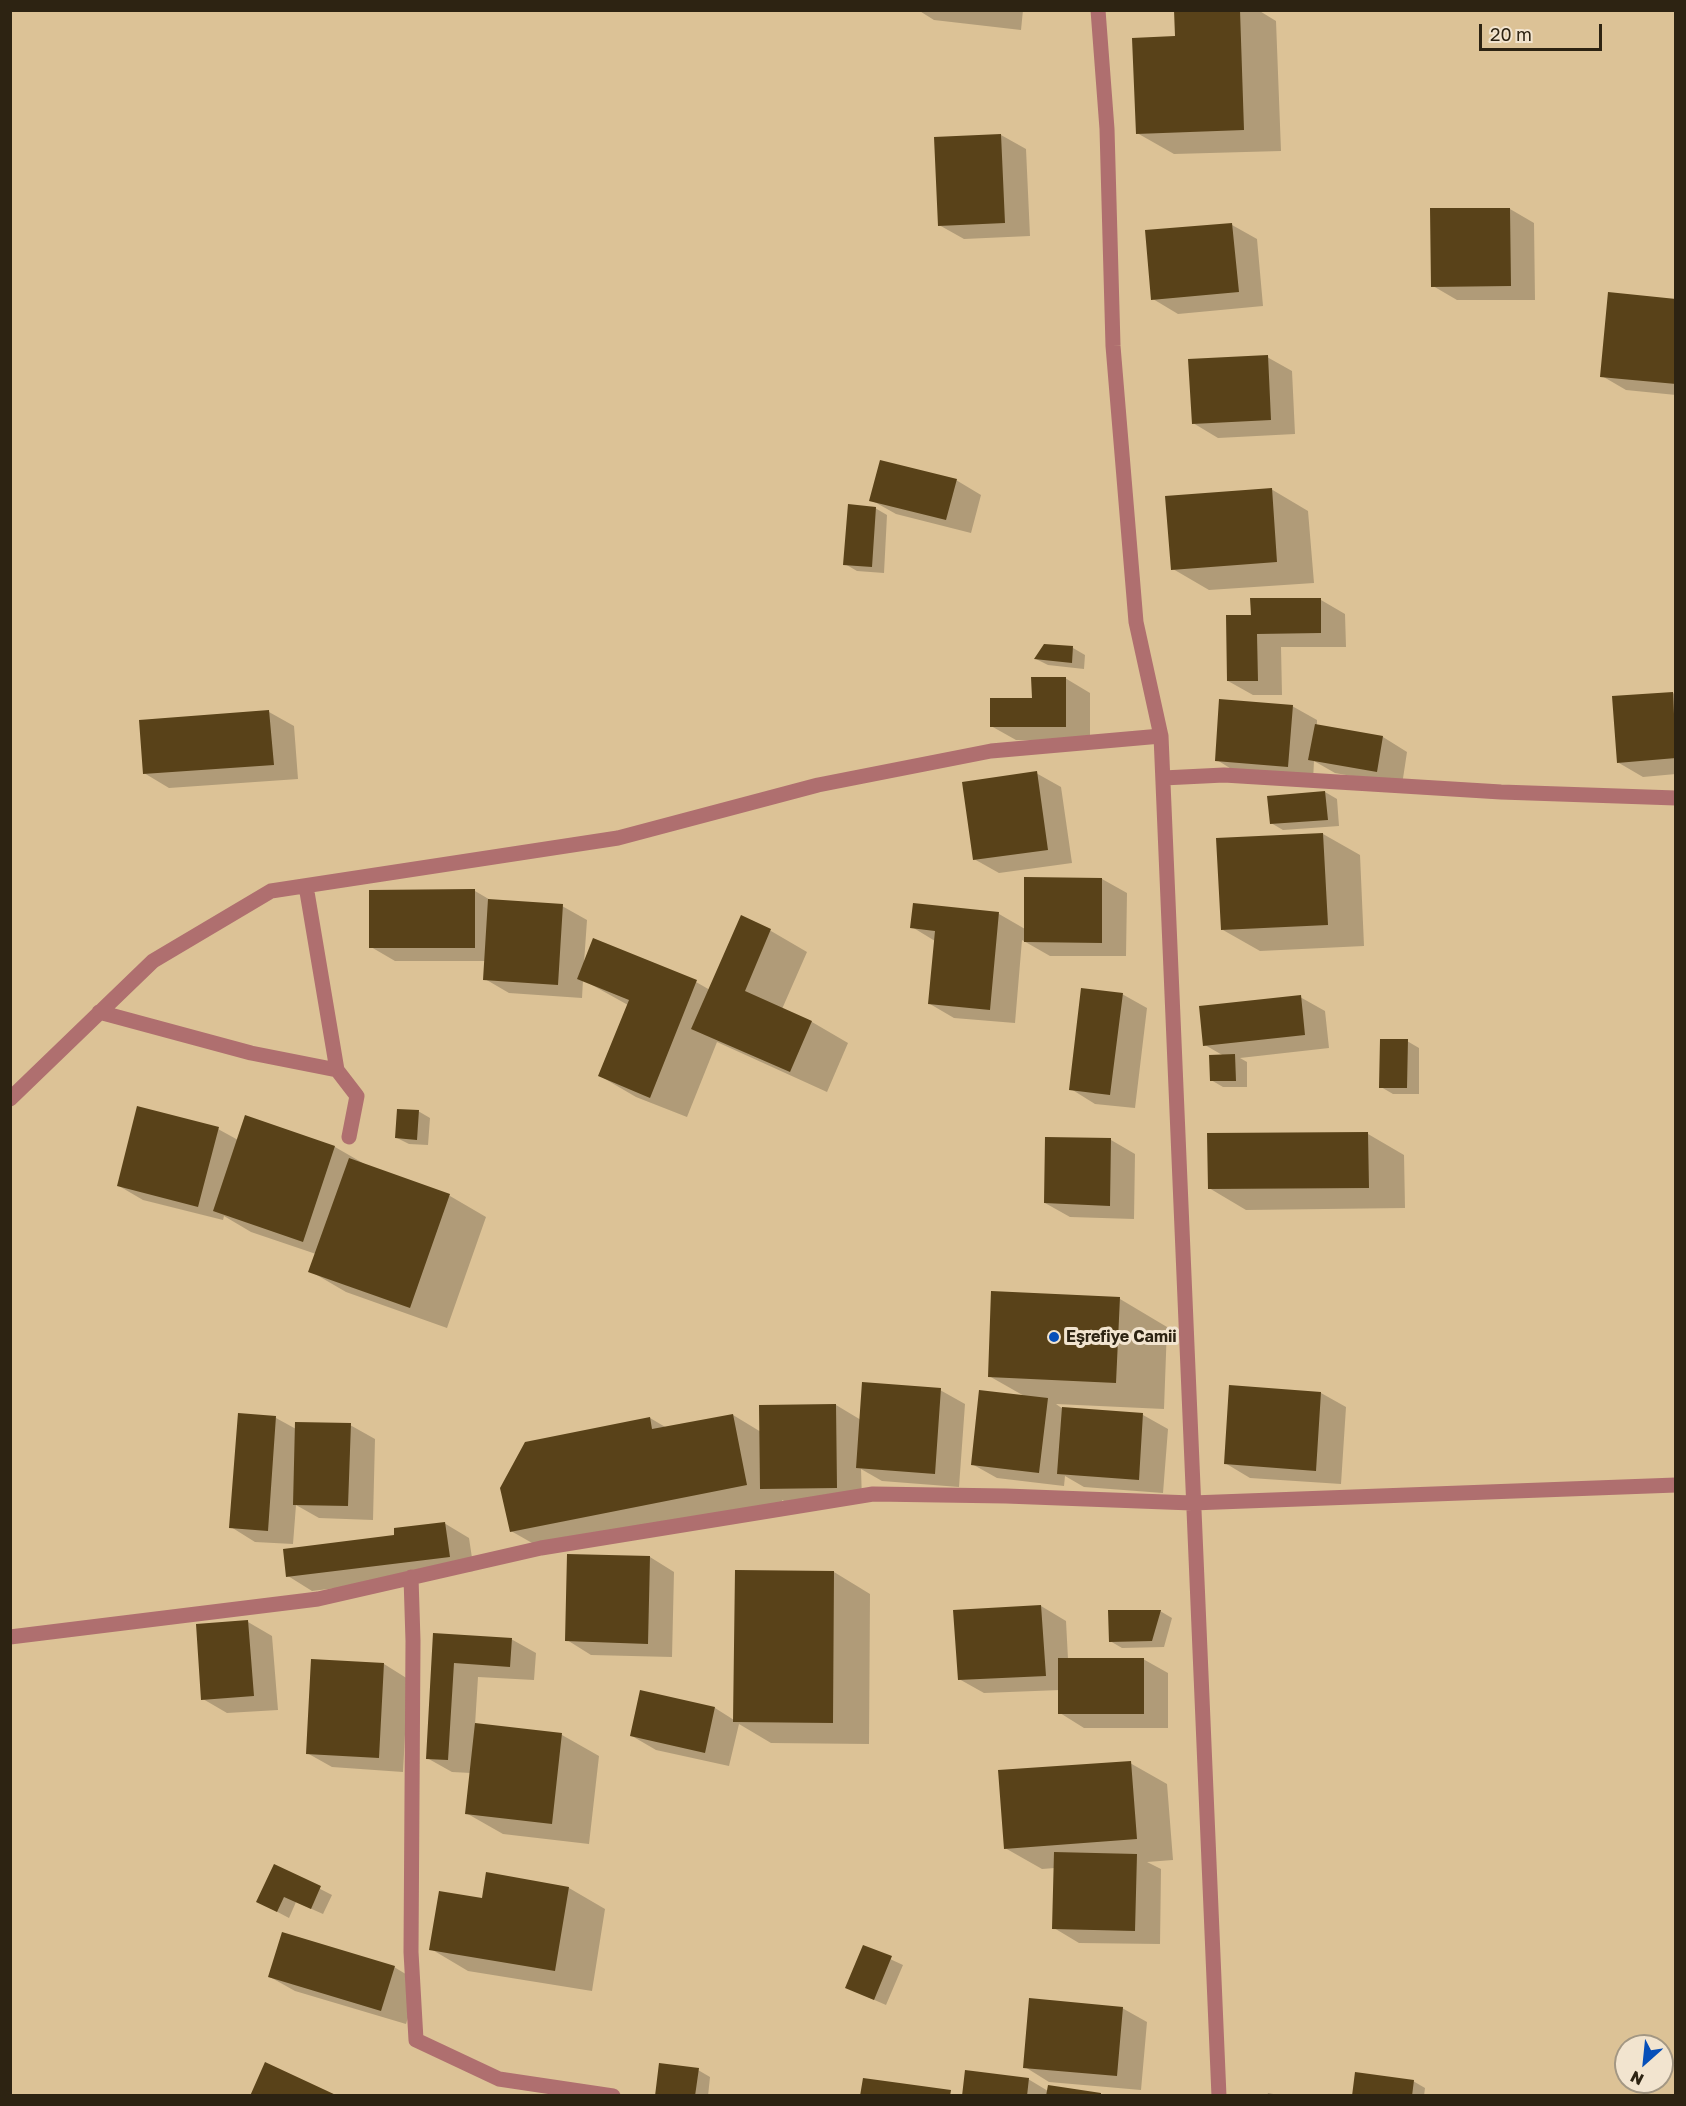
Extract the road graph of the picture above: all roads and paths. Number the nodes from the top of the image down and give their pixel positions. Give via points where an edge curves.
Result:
1 (1098, 10) edge
2 (1161, 736) junction
3 (1163, 778) junction
4 (1676, 798) edge
5 (306, 886) junction
6 (99, 1012) junction
7 (337, 1070) junction
8 (10, 1099) edge
9 (349, 1137) dead end
10 (1676, 1485) edge
11 (1192, 1503) junction
12 (411, 1577) junction
13 (10, 1637) edge
14 (614, 2096) edge
15 (1219, 2096) edge

1 - 2 street via 1107,129 1113,346 1136,622
2 - 3 street
2 - 5 street via 991,751 818,785 618,838
3 - 4 street via 1224,775
3 - 11 street
5 - 6 street via 271,891 153,961
5 - 7 street
6 - 7 street via 251,1053
6 - 8 street
7 - 9 street via 357,1096
10 - 11 street
11 - 12 street via 873,1494 541,1548
11 - 15 street
12 - 13 street via 318,1599
12 - 14 street via 411,1952 416,2040 499,2079

